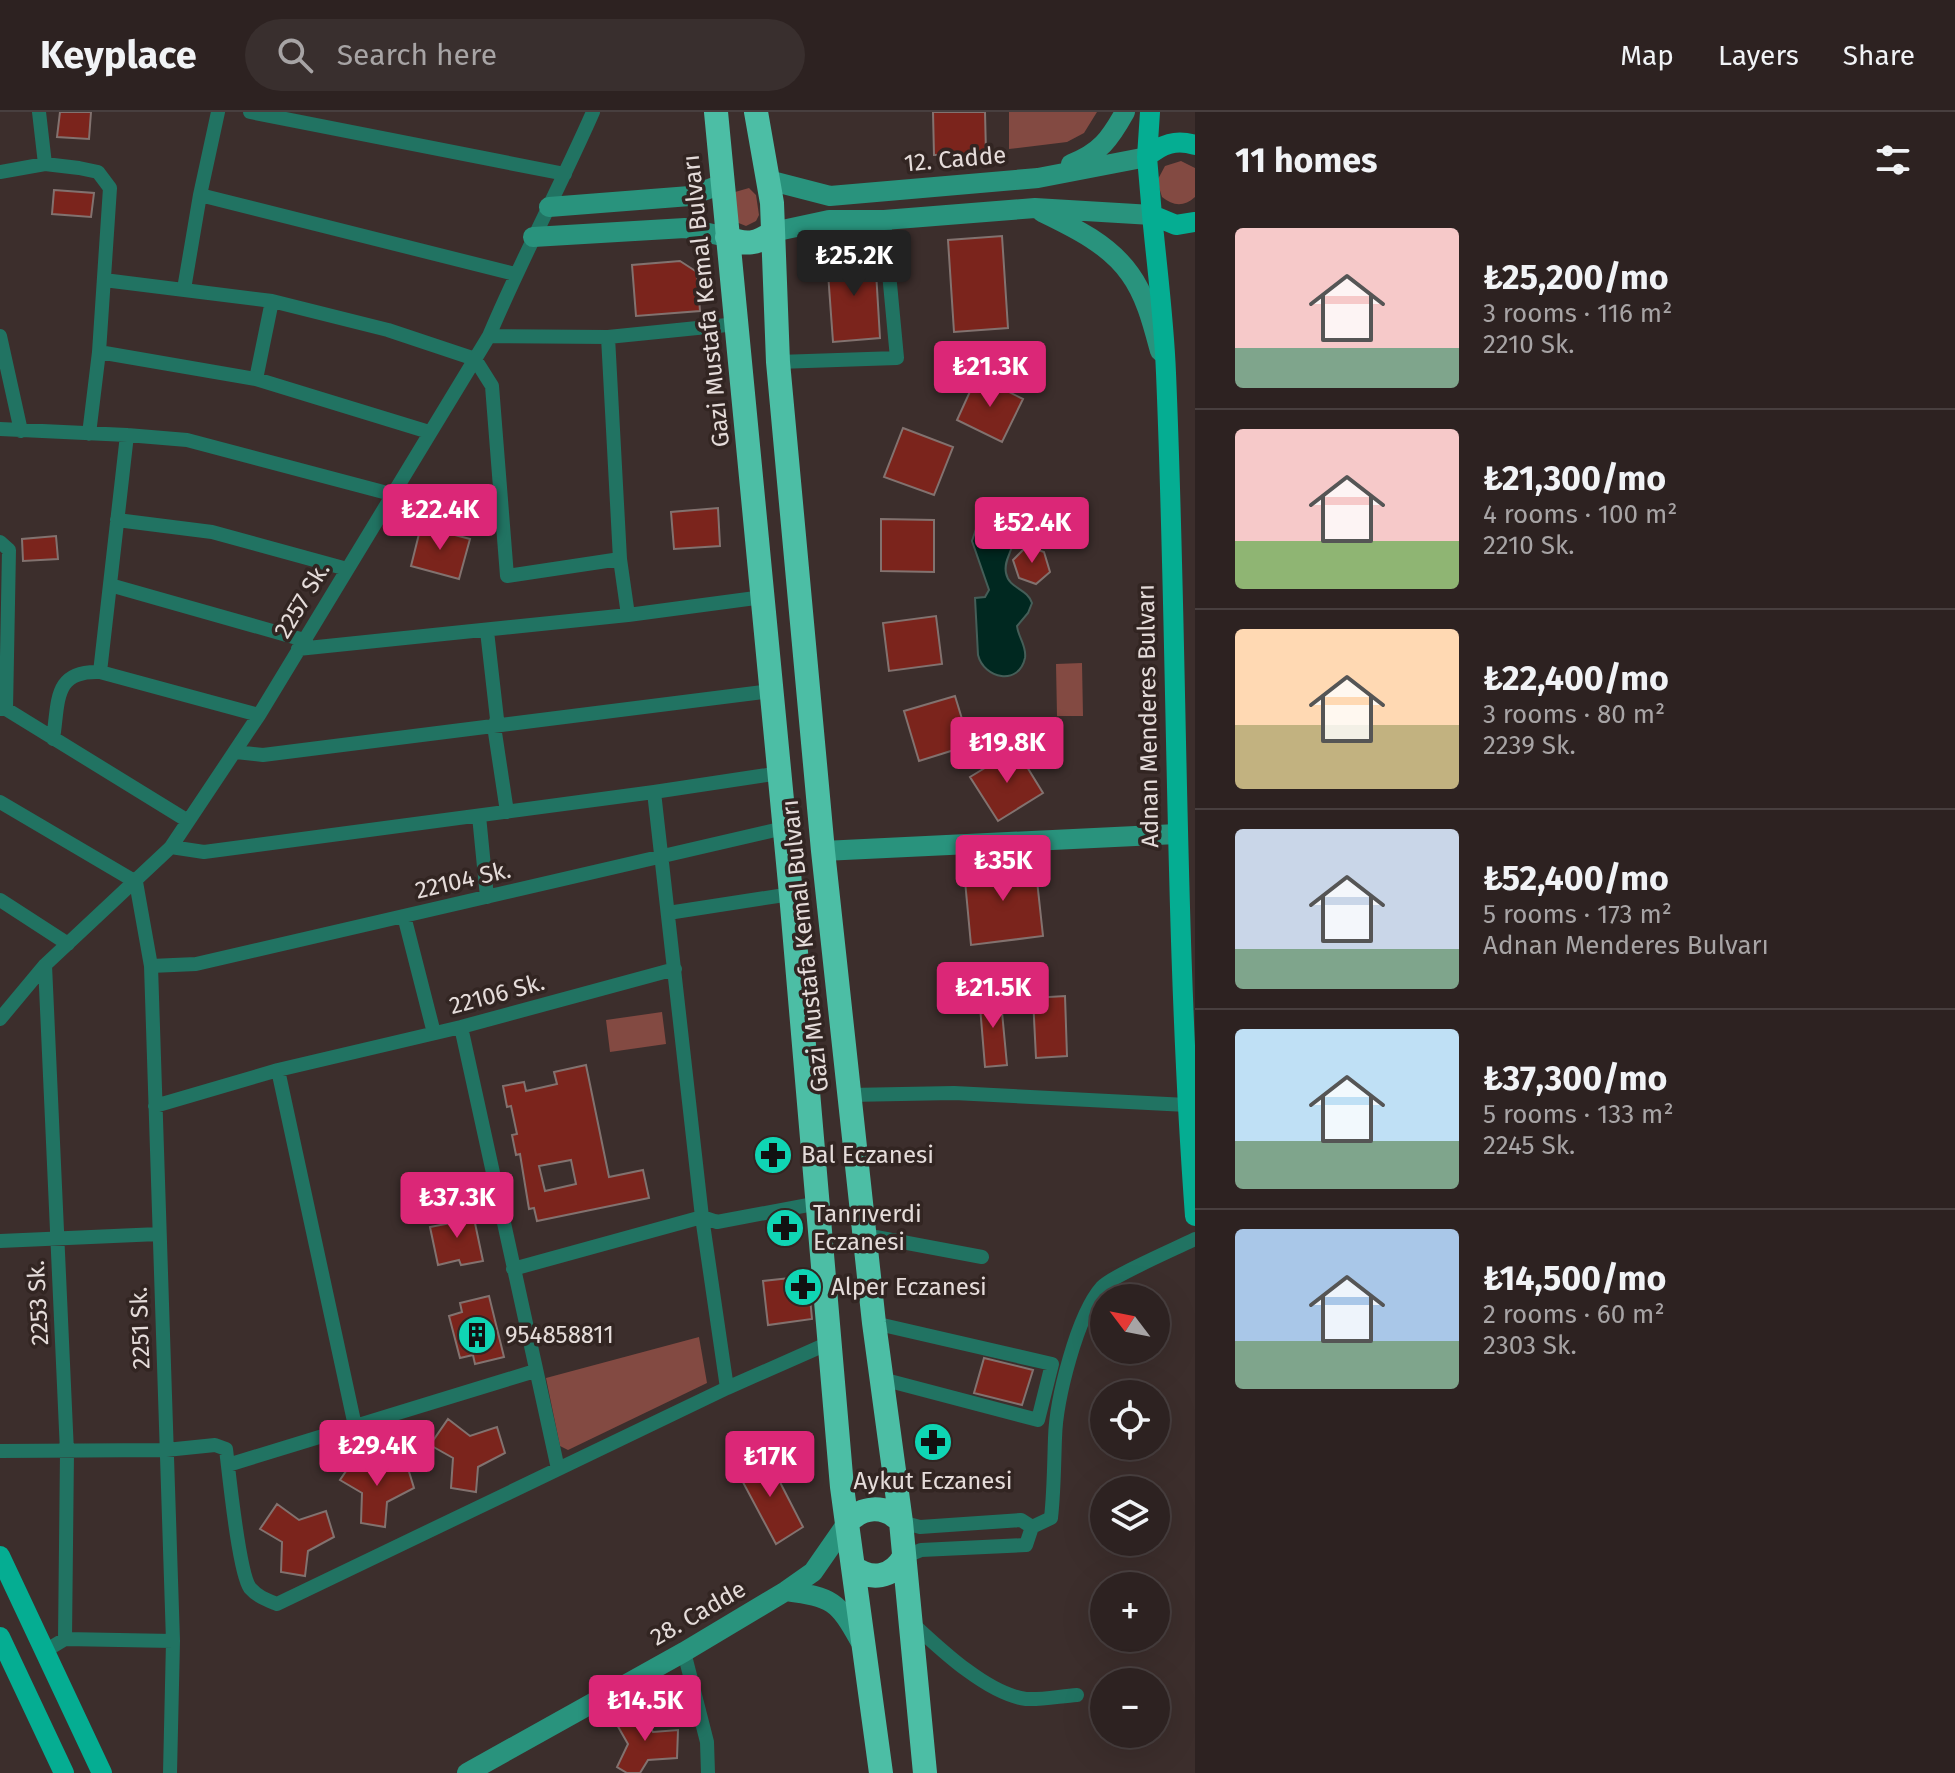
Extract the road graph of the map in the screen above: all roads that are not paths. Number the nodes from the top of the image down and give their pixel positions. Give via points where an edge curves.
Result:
1 (39, 112) edge
2 (218, 112) edge
3 (250, 112) edge
4 (593, 112) edge
5 (716, 112) edge
6 (756, 112) edge
7 (1125, 112) edge
8 (1150, 112) edge
9 (1195, 145) edge
10 (1147, 157) junction
11 (45, 164) junction
12 (0, 172) edge
13 (565, 174) junction
14 (1038, 178) junction
15 (768, 180) junction
16 (722, 184) junction
17 (200, 195) junction
18 (549, 207) junction
19 (1035, 208) junction
20 (1152, 215) junction
21 (884, 220) junction
22 (1195, 222) edge
23 (773, 232) junction
24 (533, 237) junction
25 (727, 237) junction
26 (515, 274) junction
27 (104, 280) junction
28 (184, 289) junction
29 (272, 301) junction
30 (737, 324) junction
31 (0, 336) edge
32 (489, 336) junction
33 (608, 337) junction
34 (99, 352) junction
35 (475, 359) junction
36 (778, 362) junction
37 (1166, 370) junction
38 (256, 379) junction
39 (0, 429) edge
40 (21, 431) junction
41 (429, 432) junction
42 (89, 434) junction
43 (127, 435) junction
44 (391, 494) junction
45 (117, 520) junction
46 (0, 542) edge
47 (620, 559) junction
48 (347, 569) junction
49 (110, 585) junction
50 (763, 597) junction
51 (628, 615) junction
52 (487, 631) junction
53 (301, 644) junction
54 (100, 672) junction
55 (771, 691) junction
56 (3, 709) edge
57 (259, 715) junction
58 (494, 726) junction
59 (53, 739) junction
60 (236, 752) junction
61 (780, 773) junction
62 (654, 792) junction
63 (0, 802) edge
64 (507, 812) junction
65 (479, 816) junction
66 (188, 821) junction
67 (784, 828) junction
68 (1177, 834) junction
69 (171, 847) junction
70 (823, 851) junction
71 (661, 856) junction
72 (136, 882) junction
73 (791, 894) junction
74 (487, 897) junction
75 (0, 900) edge
76 (668, 913) junction
77 (404, 916) junction
78 (68, 944) junction
79 (45, 965) junction
80 (151, 966) junction
81 (675, 969) junction
82 (0, 1019) edge
83 (461, 1027) junction
84 (434, 1033) junction
85 (278, 1070) junction
86 (849, 1095) junction
87 (1187, 1105) junction
88 (155, 1106) junction
89 (819, 1203) junction
90 (1195, 1216) edge
91 (702, 1217) junction
92 (159, 1234) junction
93 (865, 1235) junction
94 (57, 1239) junction
95 (1195, 1239) edge
96 (0, 1241) edge
97 (982, 1257) dead end
98 (513, 1269) junction
99 (874, 1323) junction
100 (829, 1343) junction
101 (535, 1371) junction
102 (882, 1379) junction
103 (727, 1388) junction
104 (355, 1426) junction
105 (166, 1450) junction
106 (0, 1451) edge
107 (67, 1452) junction
108 (228, 1465) junction
109 (558, 1469) junction
110 (901, 1522) junction
111 (847, 1523) junction
112 (1032, 1527) junction
113 (0, 1556) edge
114 (904, 1557) junction
115 (853, 1567) junction
116 (813, 1572) junction
117 (786, 1591) junction
118 (911, 1622) junction
119 (0, 1637) edge
120 (65, 1639) junction
121 (173, 1641) junction
122 (864, 1650) junction
123 (45, 1651) junction
124 (684, 1652) junction
125 (1077, 1695) dead end
126 (64, 1773) edge
127 (102, 1773) edge
128 (170, 1773) edge
129 (467, 1773) edge
130 (708, 1773) edge
131 (881, 1773) edge
132 (925, 1773) edge

1 - 11 street
2 - 17 street
3 - 13 street
4 - 13 street, 2257 Sk.
5 - 16 highway, Gazi Mustafa Kemal Bulvarı
6 - 15 highway, Gazi Mustafa Kemal Bulvarı
7 - 14 main road via 1091,156
8 - 10 main road, Adnan Menderes Bulvarı
9 - 10 main road via 1168,143
10 - 14 main road, 12. Cadde
10 - 20 main road, Adnan Menderes Bulvarı
11 - 12 street
11 - 27 street via 98,172 110,188
13 - 18 street, 2257 Sk.
14 - 15 main road, 12. Cadde via 830,196
15 - 16 highway via 747,173
15 - 23 highway, Gazi Mustafa Kemal Bulvarı
16 - 18 main road via 690,196
16 - 25 highway, Gazi Mustafa Kemal Bulvarı
17 - 26 street
17 - 28 street
18 - 24 street, 2257 Sk.
19 - 20 main road
19 - 21 main road
19 - 37 main road via 1079,231 1130,273 1147,307
20 - 22 main road via 1176,225
20 - 37 main road, Adnan Menderes Bulvarı
21 - 23 main road via 829,220
21 - 36 street via 897,358
23 - 25 highway via 753,243
23 - 36 highway, Gazi Mustafa Kemal Bulvarı
24 - 25 main road via 685,228
24 - 26 street, 2257 Sk.
25 - 30 highway, Gazi Mustafa Kemal Bulvarı
26 - 32 street, 2257 Sk.
27 - 28 street
27 - 34 street
28 - 29 street
29 - 35 street
29 - 38 street
30 - 33 street
30 - 50 highway, Gazi Mustafa Kemal Bulvarı
31 - 40 street
32 - 33 street
32 - 35 street, 2257 Sk.
33 - 47 street
34 - 38 street
34 - 42 street
35 - 41 street, 2257 Sk.
35 - 47 street via 492,386 507,576
36 - 70 highway, Gazi Mustafa Kemal Bulvarı
37 - 68 main road, Adnan Menderes Bulvarı
38 - 41 street
39 - 40 street
40 - 42 street
41 - 44 street, 2257 Sk.
42 - 43 street
43 - 44 street via 187,440
43 - 45 street
44 - 48 street, 2257 Sk.
45 - 48 street via 212,532
45 - 49 street
46 - 56 street via 9,550
47 - 51 street
48 - 53 street, 2257 Sk.
49 - 53 street
49 - 54 street
50 - 51 street
50 - 55 highway, Gazi Mustafa Kemal Bulvarı
51 - 52 street
52 - 53 street
52 - 58 street
53 - 57 street, 2257 Sk.
54 - 57 street
54 - 59 street via 70,676 61,688
55 - 58 street
55 - 61 highway, Gazi Mustafa Kemal Bulvarı
56 - 59 street
57 - 60 street, 2257 Sk.
58 - 60 street via 263,755
58 - 64 street
59 - 66 street
60 - 66 street, 2257 Sk.
61 - 62 street
61 - 67 highway, Gazi Mustafa Kemal Bulvarı
62 - 64 street
62 - 71 street
63 - 72 street
64 - 65 street
65 - 69 street via 204,852
65 - 74 street
66 - 69 street, 2257 Sk.
67 - 71 street, 22104 Sk.
67 - 73 highway, Gazi Mustafa Kemal Bulvarı
68 - 70 main road
68 - 87 main road, Adnan Menderes Bulvarı
69 - 72 street, 2257 Sk.
70 - 86 highway, Gazi Mustafa Kemal Bulvarı
71 - 74 street, 22104 Sk.
71 - 76 street
72 - 78 street, 2257 Sk.
72 - 80 street, 2251 Sk.
73 - 76 street
73 - 89 highway, Gazi Mustafa Kemal Bulvarı
74 - 77 street, 22104 Sk.
75 - 78 street
76 - 81 street
77 - 80 street, 22104 Sk. via 196,964
77 - 84 street
78 - 79 street, 2257 Sk.
79 - 82 street, 2257 Sk.
79 - 94 street, 2253 Sk.
80 - 88 street, 2251 Sk.
81 - 83 street, 22106 Sk.
81 - 91 street
83 - 84 street, 22106 Sk.
83 - 98 street
84 - 85 street, 22106 Sk.
85 - 88 street, 22106 Sk.
85 - 104 street
86 - 87 street via 954,1093
86 - 93 highway, Gazi Mustafa Kemal Bulvarı
87 - 90 main road, Adnan Menderes Bulvarı
88 - 92 street, 2251 Sk.
89 - 91 street via 717,1222
89 - 100 highway, Gazi Mustafa Kemal Bulvarı
91 - 98 street
91 - 103 street
92 - 94 street
92 - 105 street, 2251 Sk.
93 - 97 street
93 - 99 highway, Gazi Mustafa Kemal Bulvarı
94 - 96 street
94 - 107 street, 2253 Sk.
95 - 112 street via 1103,1285 1083,1316 1055,1435 1051,1518
98 - 101 street
99 - 102 highway, Gazi Mustafa Kemal Bulvarı
99 - 102 street via 1052,1364 1038,1420
100 - 103 street
100 - 111 highway, Gazi Mustafa Kemal Bulvarı
101 - 104 street
101 - 109 street
102 - 110 highway, Gazi Mustafa Kemal Bulvarı
103 - 109 street
104 - 108 street
105 - 107 street
105 - 108 street via 215,1445 226,1449
105 - 121 street, 2251 Sk.
106 - 107 street
107 - 120 street, 2253 Sk.
108 - 109 street via 248,1586 277,1604
110 - 111 highway via 889,1512 871,1509
110 - 112 street via 920,1527 1021,1520
110 - 114 highway, Gazi Mustafa Kemal Bulvarı
111 - 115 highway, Gazi Mustafa Kemal Bulvarı
111 - 116 main road, 28. Cadde
112 - 114 street via 1026,1545 921,1550
113 - 123 main road
114 - 115 highway via 880,1576 863,1575
114 - 118 highway, Gazi Mustafa Kemal Bulvarı
115 - 116 main road, 28. Cadde
115 - 122 highway, Gazi Mustafa Kemal Bulvarı
116 - 117 main road, 28. Cadde
117 - 122 main road via 820,1596 845,1613
117 - 124 main road, 28. Cadde
118 - 125 street via 946,1654 1005,1692 1026,1699
118 - 132 highway, Gazi Mustafa Kemal Bulvarı
119 - 126 main road
120 - 121 street
120 - 123 street
121 - 128 street, 2251 Sk.
122 - 131 highway, Gazi Mustafa Kemal Bulvarı
123 - 127 main road
124 - 129 main road, 28. Cadde
124 - 130 street via 707,1742

